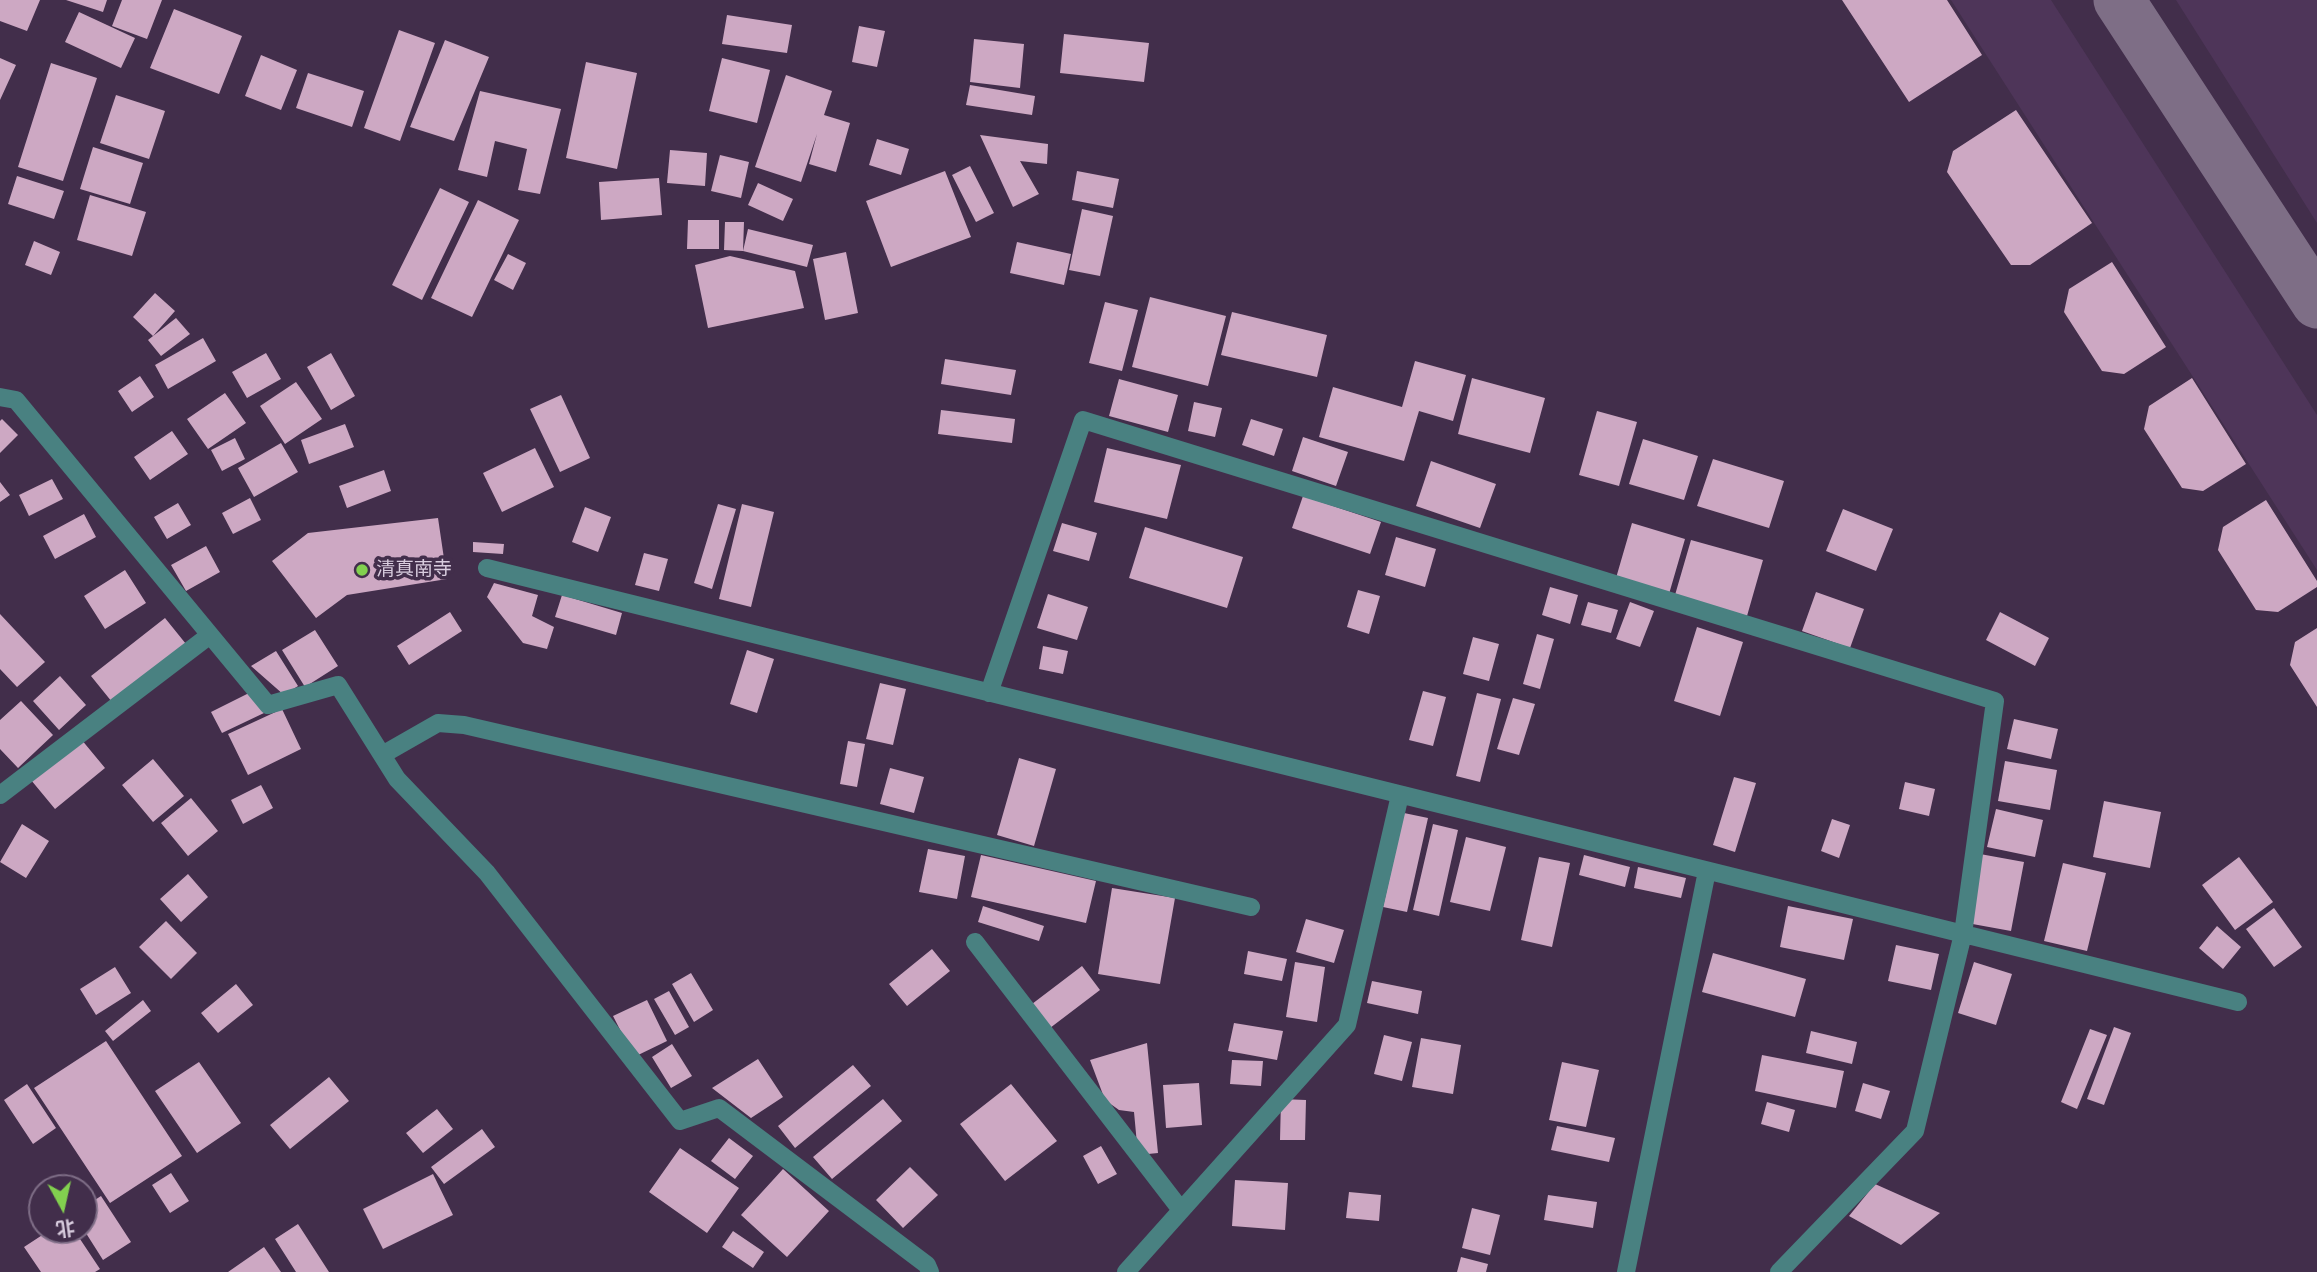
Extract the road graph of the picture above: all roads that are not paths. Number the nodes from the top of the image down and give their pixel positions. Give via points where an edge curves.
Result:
1 (0, 397) edge
2 (486, 568) dead end
3 (210, 635) junction
4 (989, 693) junction
5 (382, 755) junction
6 (0, 795) edge
7 (1400, 795) junction
8 (1707, 871) junction
9 (1251, 907) dead end
10 (1963, 934) junction
11 (975, 942) dead end
12 (2238, 1002) dead end
13 (1181, 1210) junction
14 (930, 1272) edge
15 (1126, 1272) edge
16 (1626, 1272) edge
17 (1779, 1272) edge

1 - 3 street via 16,400
2 - 4 street
3 - 5 street via 268,705 338,685
3 - 6 street
4 - 7 street
4 - 10 street via 1083,420 1995,701
5 - 9 street via 438,723 464,725
5 - 14 street via 397,779 487,873 680,1121 719,1108 927,1265
7 - 8 street
7 - 13 street via 1347,1025
8 - 10 street
8 - 16 street
10 - 12 street
10 - 17 street via 1915,1131
11 - 13 street
13 - 15 street

